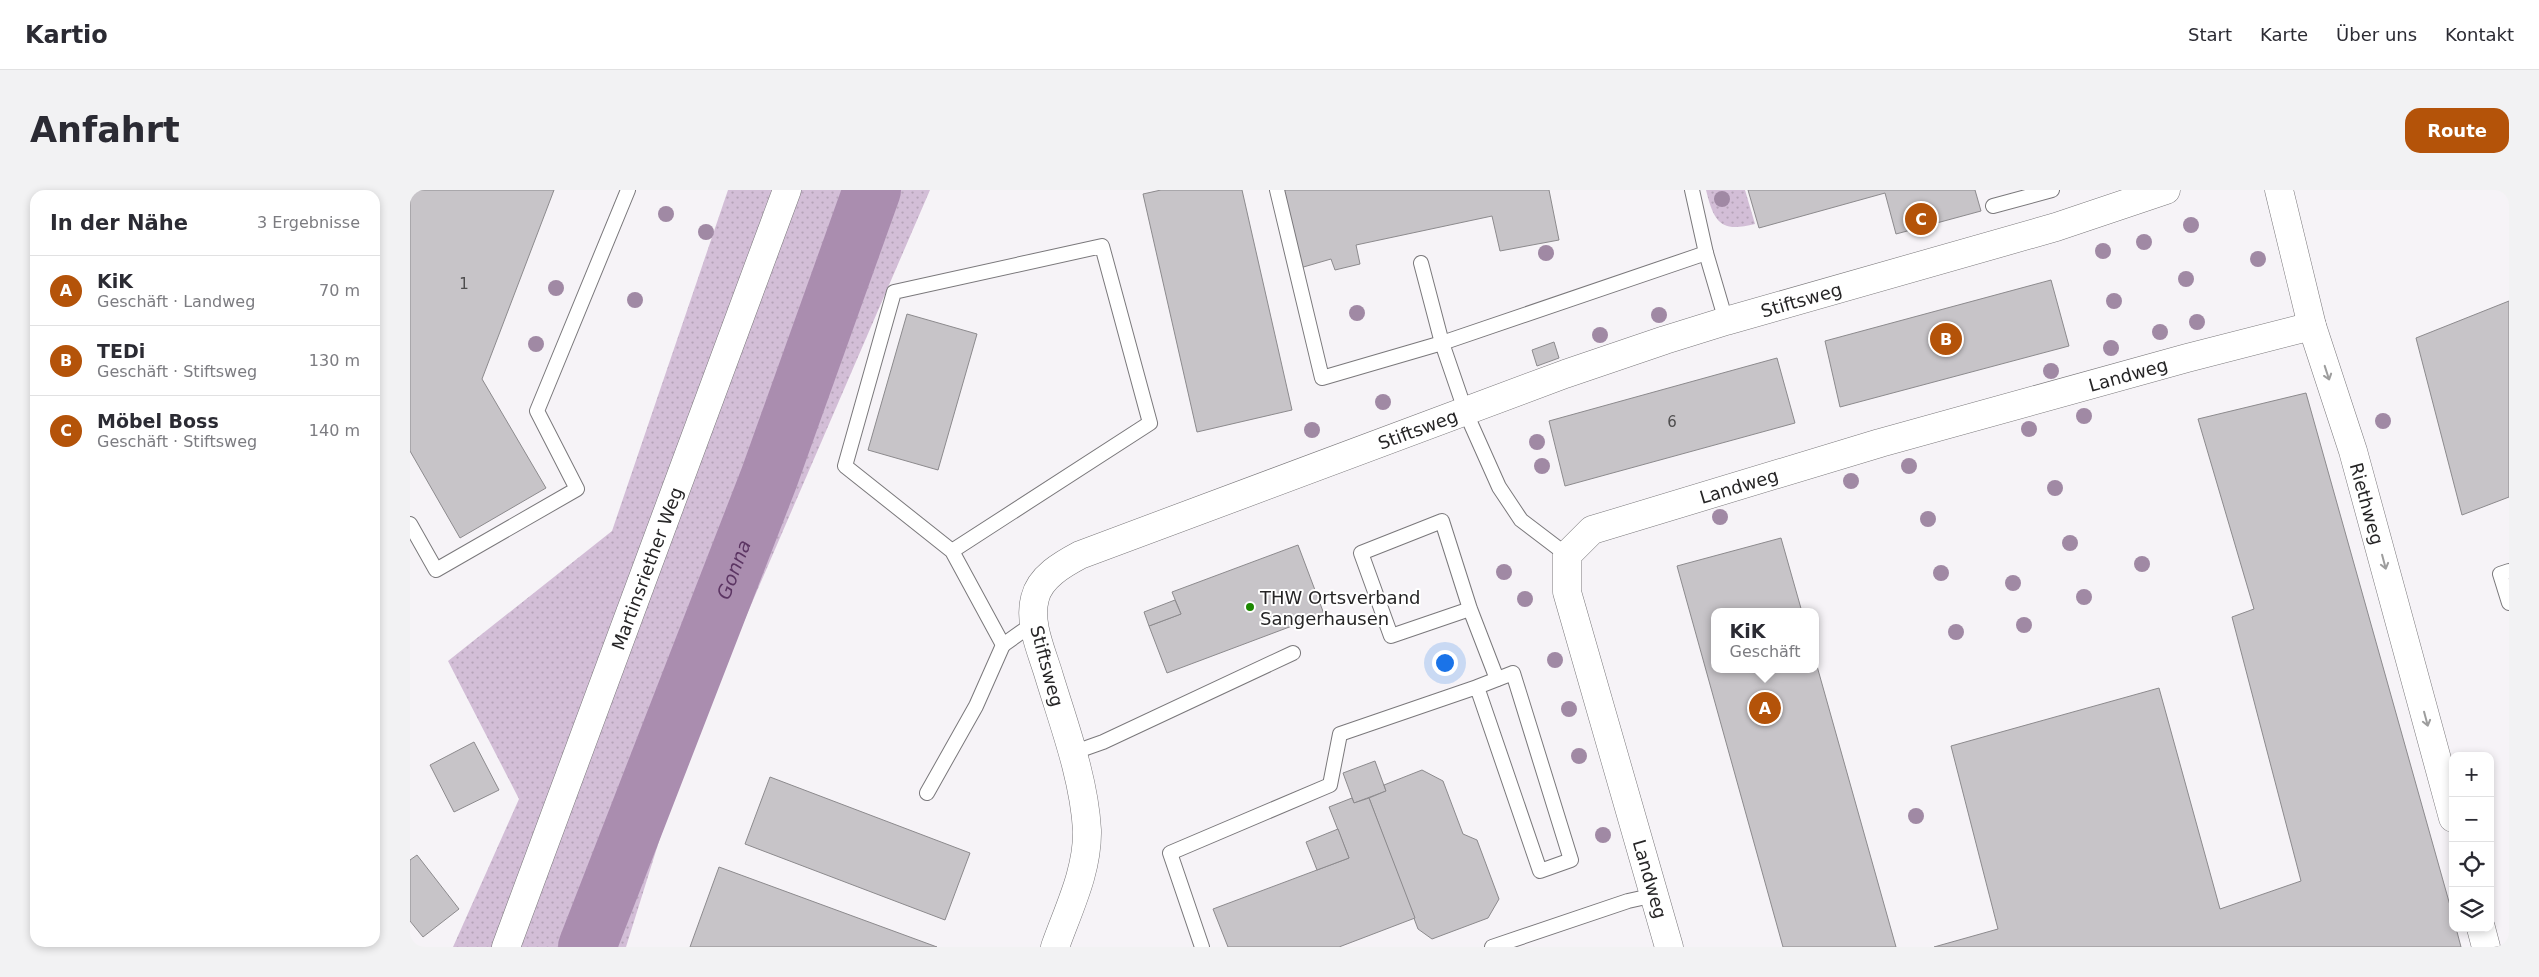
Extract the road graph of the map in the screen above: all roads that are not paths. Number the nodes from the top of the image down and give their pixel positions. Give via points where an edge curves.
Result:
1 (628, 190) edge
2 (787, 190) edge
3 (1277, 190) edge
4 (1692, 190) edge
5 (2052, 190) edge
6 (2279, 190) edge
7 (2154, 192) edge
8 (1993, 206) dead end
9 (1706, 253) junction
10 (1421, 263) dead end
11 (1726, 320) junction
12 (2312, 326) junction
13 (1442, 343) junction
14 (1466, 413) junction
15 (410, 524) edge
16 (952, 550) junction
17 (1567, 555) junction
18 (2509, 571) edge
19 (2509, 603) edge
20 (1470, 609) junction
21 (1034, 623) junction
22 (1003, 645) junction
23 (1293, 652) dead end
24 (1497, 679) junction
25 (1477, 686) junction
26 (1072, 753) junction
27 (927, 793) dead end
28 (2449, 803) edge
29 (1655, 895) junction
30 (2482, 932) edge
31 (506, 947) edge
32 (1055, 947) edge
33 (1202, 947) edge
34 (1492, 947) edge
35 (1669, 947) edge
36 (2486, 947) edge

1 - 15 lane via 537,411 577,489 436,570
2 - 31 street, Martinsriether Weg
3 - 13 lane via 1322,378
4 - 9 lane
5 - 8 lane
6 - 12 street, Riethweg
7 - 11 street, Stiftsweg via 2023,237
9 - 11 lane
9 - 13 lane
10 - 13 lane
11 - 14 street, Stiftsweg via 1565,374
12 - 17 street, Landweg via 1798,467 1592,530
12 -> 28 street, Riethweg via 2353,451
13 - 14 lane
14 - 17 lane via 1499,487 1521,520
14 - 21 street, Stiftsweg via 1080,555 1058,566 1045,580 1035,597
16 - 16 lane via 845,466 894,292 1102,246 1150,423
16 - 22 lane
17 - 29 street, Landweg via 1567,592
18 - 19 lane via 2500,574
20 - 20 lane via 1442,521 1361,553 1390,636
20 - 24 lane
21 - 22 lane
21 - 26 street, Stiftsweg
22 - 27 lane via 976,706
23 - 26 lane via 1103,742
24 - 25 lane
24 - 25 lane via 1513,673 1571,860 1540,871
25 - 33 lane via 1340,734 1330,785 1170,853
26 - 32 street, Stiftsweg via 1084,804 1085,858
29 - 34 lane
29 - 35 street, Landweg
30 - 36 street

